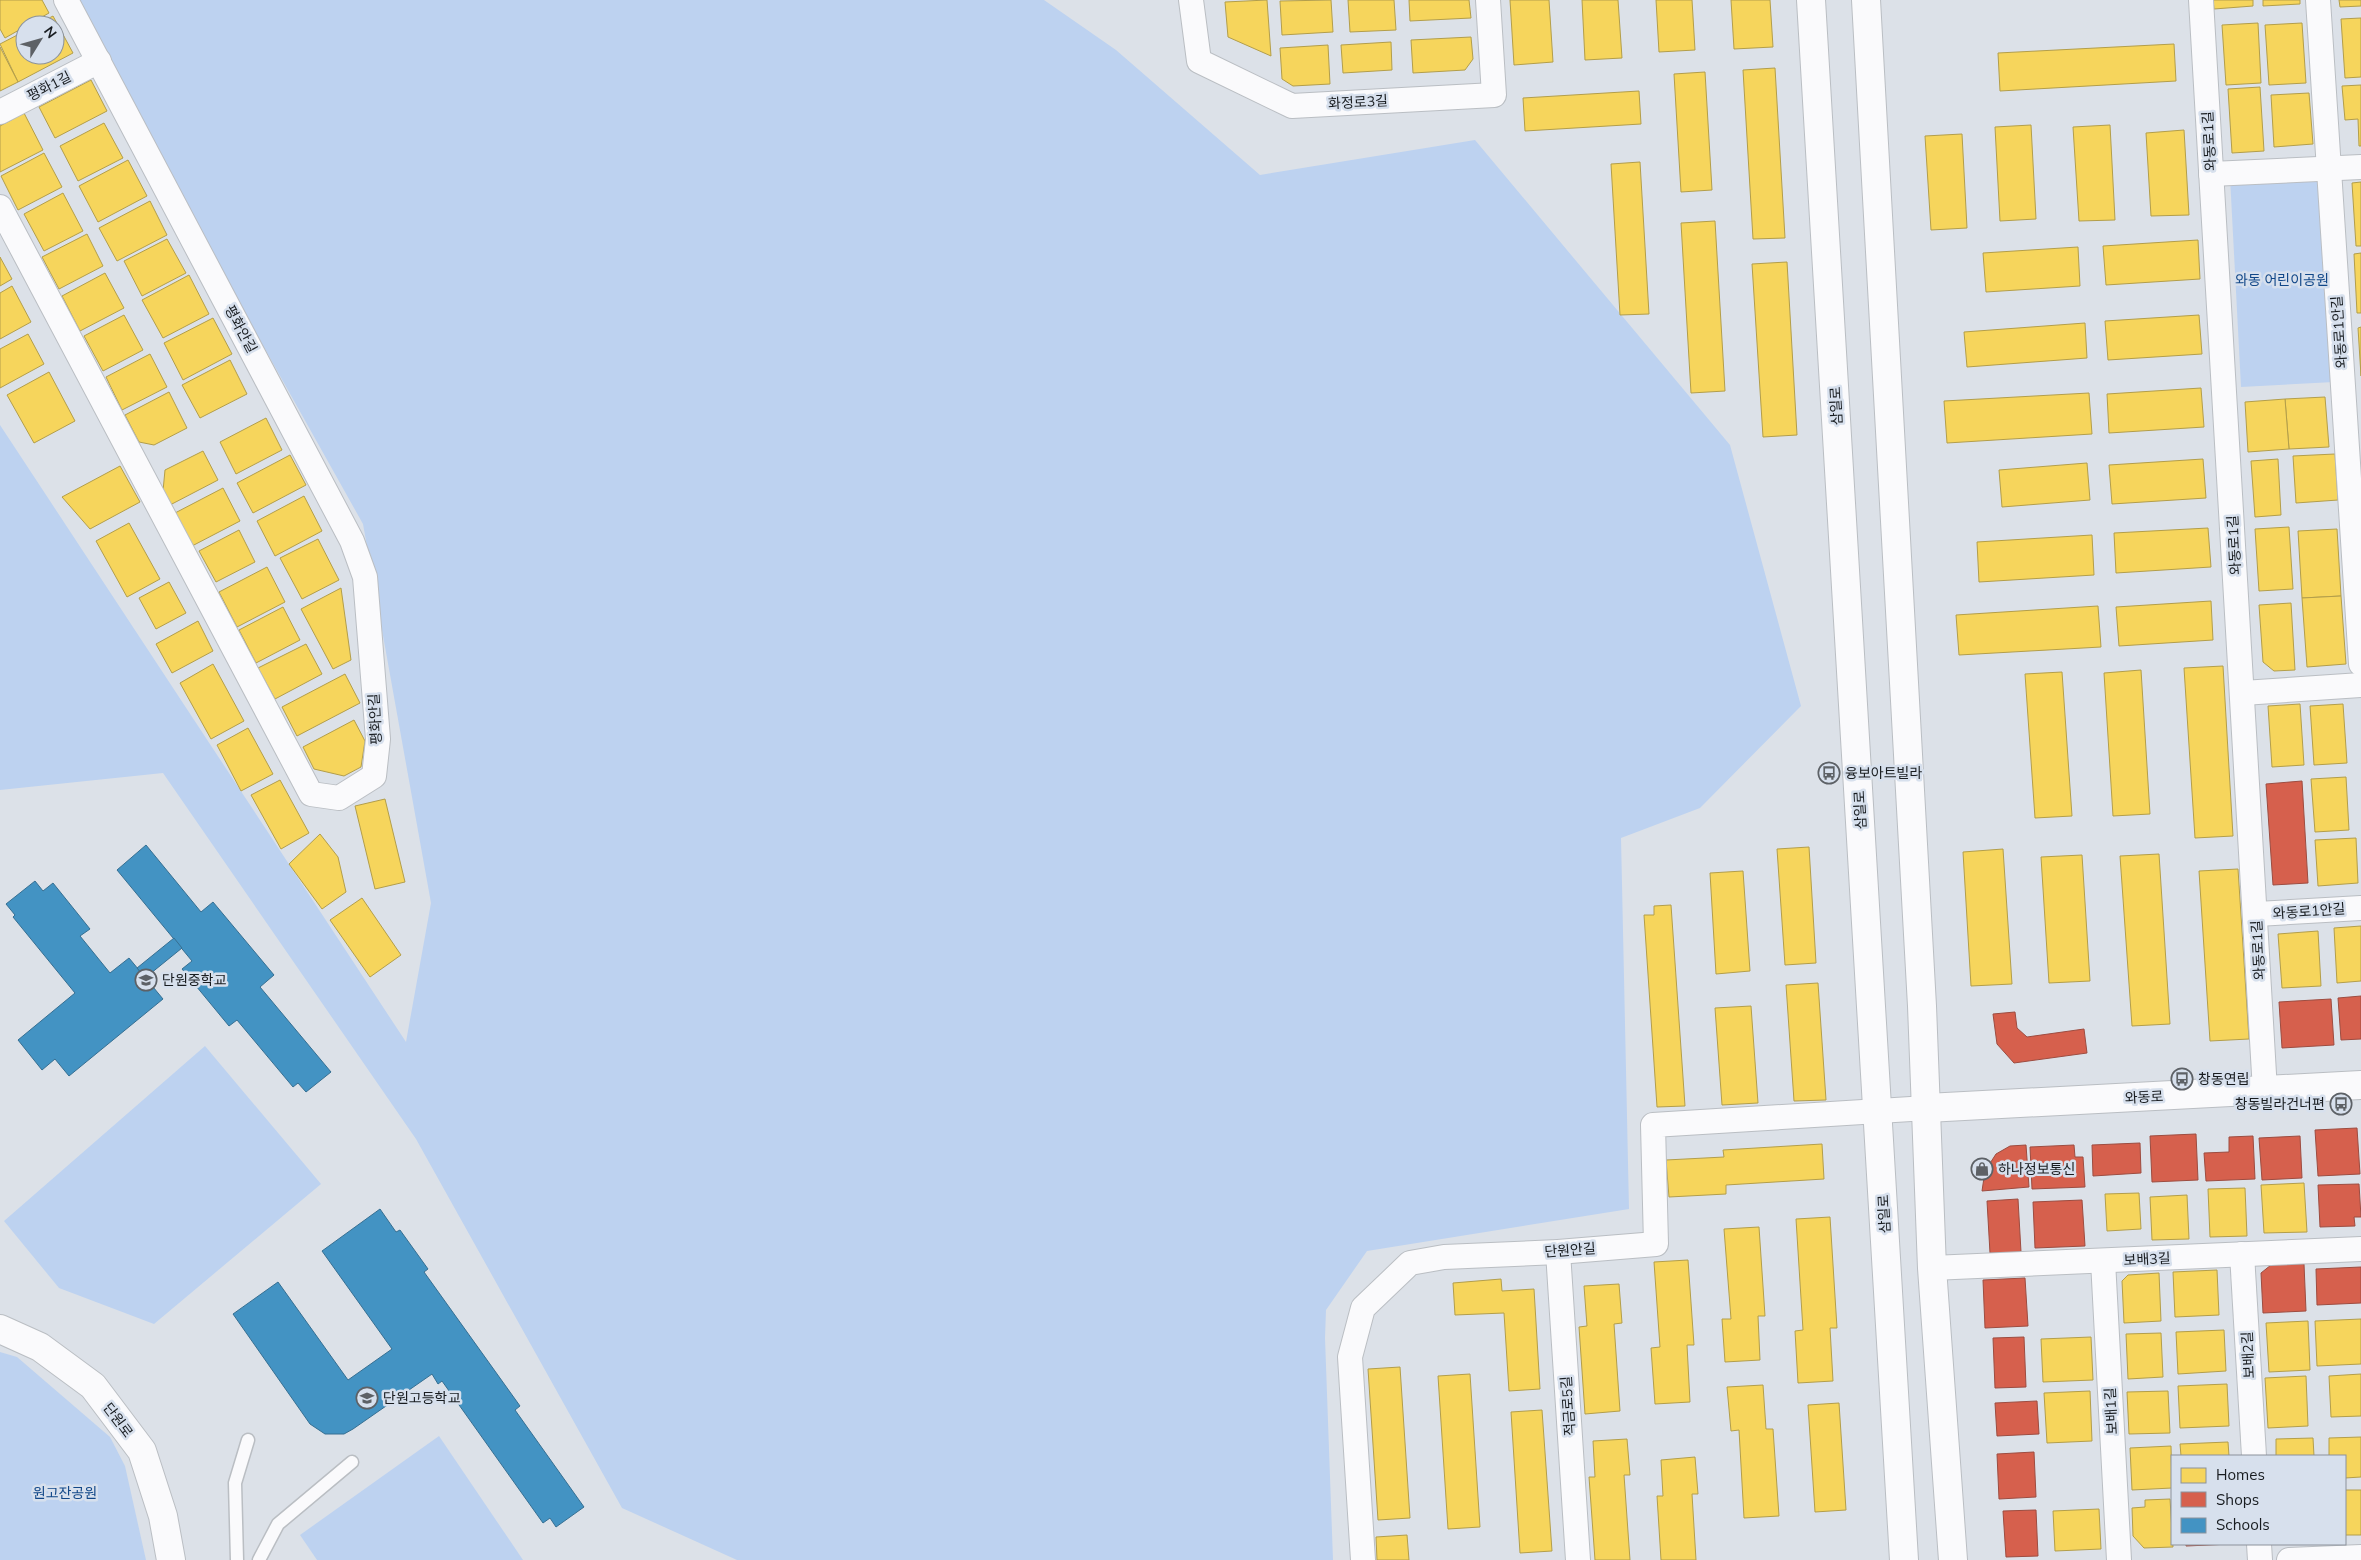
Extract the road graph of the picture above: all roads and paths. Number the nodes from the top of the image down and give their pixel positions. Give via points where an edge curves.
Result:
1 (66, 0) edge
2 (1190, 0) edge
3 (1488, 0) edge
4 (1811, 0) edge
5 (1866, 0) edge
6 (2201, 0) edge
7 (2318, 0) edge
8 (99, 61) junction
9 (0, 112) edge
10 (2361, 167) edge
11 (2329, 169) junction
12 (2211, 174) junction
13 (0, 207) edge
14 (2361, 664) edge
15 (2361, 685) edge
16 (2243, 693) junction
17 (2361, 908) edge
18 (2256, 914) junction
19 (2361, 1086) edge
20 (2265, 1091) junction
21 (1927, 1108) junction
22 (1879, 1112) junction
23 (2361, 1248) edge
24 (1558, 1252) junction
25 (2242, 1254) junction
26 (2103, 1261) junction
27 (1932, 1268) junction
28 (0, 1329) edge
29 (248, 1440) dead end
30 (2254, 1455) edge
31 (352, 1462) dead end
32 (2259, 1545) edge
33 (2361, 1557) edge
34 (171, 1560) edge
35 (237, 1560) edge
36 (259, 1560) edge
37 (1364, 1560) edge
38 (1578, 1560) edge
39 (1904, 1560) edge
40 (1952, 1560) edge
41 (2119, 1560) edge
42 (2260, 1560) edge
43 (2289, 1560) edge

1 - 8 street, 평화안길
2 - 3 street, 화정로3길 via 1199,61 1292,106 1494,95
4 - 22 main road, 삼일로
5 - 21 main road
6 - 12 street, 와동로1길
7 - 11 street, 와동로1안길
8 - 9 street, 평화1길
8 - 13 street, 평화안길 via 352,541 365,577 378,739 374,776 339,798 311,794
10 - 11 street
11 - 12 street
11 - 14 street, 와동로1안길
12 - 16 street, 와동로1길
15 - 16 street
16 - 18 street, 와동로1길
17 - 18 street, 와동로1안길
18 - 20 street, 와동로1길
19 - 20 main road, 와동로
20 - 21 main road, 와동로
21 - 22 street, 단원안길
21 - 27 main road
22 - 24 street, 단원안길 via 1653,1125 1656,1244
22 - 39 main road, 삼일로
23 - 25 street, 보배3길
24 - 37 street, 단원안길 via 1444,1257 1410,1263 1363,1308 1350,1357
24 - 38 street, 적금로5길
25 - 26 street, 보배3길
25 - 30 street, 보배2길
26 - 27 street, 보배3길
26 - 41 street, 보배1길
27 - 40 main road
28 - 34 main road, 단원로 via 40,1348 93,1386 142,1451 163,1516
29 - 35 lane via 235,1483
31 - 36 lane via 278,1524
32 - 42 street
33 - 43 street

